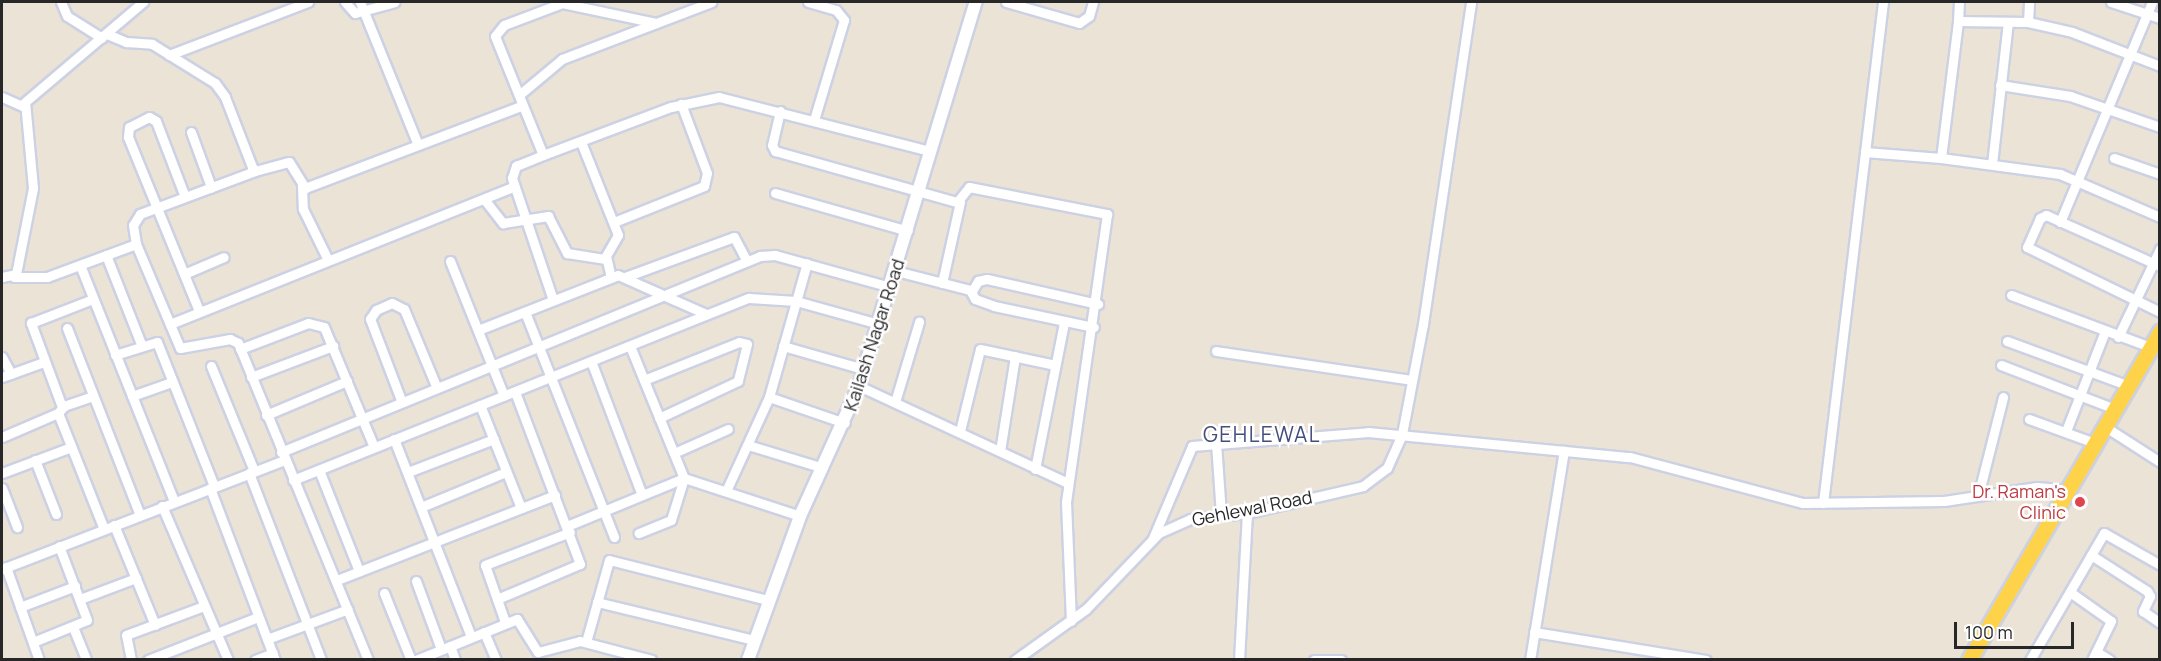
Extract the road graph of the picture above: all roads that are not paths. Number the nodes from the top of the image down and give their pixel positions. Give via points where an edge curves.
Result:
1 (61, 2) edge
2 (143, 2) edge
3 (308, 2) edge
4 (345, 2) edge
5 (395, 2) edge
6 (563, 2) edge
7 (711, 2) edge
8 (808, 2) edge
9 (976, 2) edge
10 (1006, 2) edge
11 (1093, 2) edge
12 (1471, 2) edge
13 (1882, 2) edge
14 (1959, 2) edge
15 (2029, 2) edge
16 (2111, 2) edge
17 (2152, 2) edge
18 (134, 5) edge
19 (361, 6) edge
20 (1036, 6) edge
21 (2148, 14) junction
22 (2160, 18) edge
23 (1958, 21) junction
24 (2008, 22) junction
25 (2028, 22) junction
26 (656, 23) junction
27 (104, 36) junction
28 (169, 55) junction
29 (2130, 56) junction
30 (2160, 66) edge
31 (2000, 85) junction
32 (2, 97) edge
33 (521, 100) junction
34 (681, 104) junction
35 (24, 106) junction
36 (2109, 108) junction
37 (780, 111) junction
38 (814, 120) junction
39 (2160, 127) edge
40 (191, 132) dead end
41 (581, 142) junction
42 (418, 145) junction
43 (930, 151) junction
44 (1865, 152) junction
45 (543, 155) junction
46 (1941, 158) junction
47 (2114, 158) dead end
48 (1992, 164) junction
49 (255, 171) junction
50 (2160, 174) edge
51 (2077, 181) junction
52 (302, 185) junction
53 (211, 187) junction
54 (513, 187) junction
55 (775, 193) dead end
56 (918, 193) junction
57 (185, 197) junction
58 (484, 199) junction
59 (960, 202) junction
60 (156, 207) junction
61 (2160, 217) edge
62 (524, 219) junction
63 (614, 222) junction
64 (2060, 222) junction
65 (908, 231) junction
66 (136, 244) junction
67 (2160, 249) edge
68 (106, 255) junction
69 (224, 257) dead end
70 (606, 259) junction
71 (328, 260) junction
72 (450, 261) dead end
73 (747, 261) junction
74 (807, 263) junction
75 (80, 265) junction
76 (2156, 265) edge
77 (896, 271) junction
78 (184, 274) junction
79 (2, 277) edge
80 (14, 277) junction
81 (611, 277) junction
82 (625, 277) junction
83 (942, 283) junction
84 (890, 287) junction
85 (972, 291) junction
86 (659, 295) junction
87 (2011, 295) dead end
88 (93, 299) junction
89 (553, 300) junction
90 (796, 301) junction
91 (2135, 301) junction
92 (1098, 304) junction
93 (199, 311) junction
94 (525, 312) junction
95 (2160, 312) edge
96 (705, 314) junction
97 (919, 322) dead end
98 (1064, 322) junction
99 (170, 324) junction
100 (879, 324) junction
101 (1094, 327) junction
102 (67, 328) dead end
103 (478, 330) junction
104 (2104, 331) junction
105 (2160, 332) edge
106 (2118, 337) junction
107 (2007, 341) dead end
108 (141, 344) junction
109 (539, 344) junction
110 (333, 346) junction
111 (630, 346) junction
112 (783, 346) junction
113 (2155, 347) edge
114 (240, 349) junction
115 (1216, 351) dead end
116 (116, 354) junction
117 (1015, 356) junction
118 (2, 357) edge
119 (591, 361) junction
120 (44, 362) junction
121 (491, 363) junction
122 (1055, 365) junction
123 (2001, 365) dead end
124 (212, 366) dead end
125 (864, 369) junction
126 (2091, 370) junction
127 (6, 376) edge
128 (251, 377) junction
129 (551, 377) junction
130 (644, 380) junction
131 (1412, 380) junction
132 (347, 381) junction
133 (172, 382) junction
134 (436, 386) junction
135 (859, 386) junction
136 (2129, 386) junction
137 (515, 392) junction
138 (93, 396) junction
139 (132, 396) junction
140 (504, 396) junction
141 (2081, 396) junction
142 (769, 397) junction
143 (2004, 397) dead end
144 (401, 400) junction
145 (895, 402) junction
146 (480, 405) junction
147 (2115, 409) junction
148 (60, 410) junction
149 (266, 415) junction
150 (362, 418) junction
151 (659, 418) junction
152 (2029, 419) dead end
153 (845, 423) junction
154 (2107, 428) junction
155 (729, 429) dead end
156 (960, 432) junction
157 (2066, 432) junction
158 (1402, 434) junction
159 (2, 437) edge
160 (394, 439) junction
161 (494, 439) junction
162 (1216, 443) junction
163 (2095, 443) junction
164 (748, 445) junction
165 (71, 447) junction
166 (374, 447) junction
167 (1000, 451) junction
168 (1564, 451) junction
169 (674, 453) junction
170 (283, 456) junction
171 (34, 460) junction
172 (2160, 462) edge
173 (823, 468) junction
174 (1035, 469) junction
175 (319, 470) junction
176 (251, 472) junction
177 (408, 472) junction
178 (506, 472) junction
179 (2, 473) edge
180 (684, 478) junction
181 (293, 480) junction
182 (1068, 483) junction
183 (212, 487) junction
184 (2, 488) edge
185 (2072, 490) junction
186 (726, 491) junction
187 (555, 495) junction
188 (642, 495) junction
189 (1978, 496) junction
190 (174, 501) junction
191 (1823, 503) junction
192 (162, 506) junction
193 (421, 507) junction
194 (521, 507) junction
195 (605, 510) junction
196 (1247, 513) junction
197 (56, 514) dead end
198 (140, 515) junction
199 (1221, 515) junction
200 (800, 516) junction
201 (114, 525) junction
202 (17, 527) dead end
203 (104, 529) junction
204 (568, 529) junction
205 (639, 533) dead end
206 (614, 537) dead end
207 (1153, 538) junction
208 (435, 542) junction
209 (59, 546) junction
210 (2091, 555) junction
211 (2160, 565) edge
212 (4, 568) edge
213 (359, 572) junction
214 (136, 578) junction
215 (337, 580) junction
216 (416, 581) dead end
217 (75, 586) junction
218 (2070, 592) junction
219 (384, 593) dead end
220 (80, 599) junction
221 (497, 599) junction
222 (767, 600) junction
223 (597, 602) junction
224 (204, 606) junction
225 (20, 607) junction
226 (348, 609) junction
227 (258, 617) junction
228 (1071, 621) junction
229 (505, 622) junction
230 (2160, 623) edge
231 (307, 624) junction
232 (155, 625) junction
233 (73, 627) junction
234 (484, 632) junction
235 (1534, 632) junction
236 (217, 634) junction
237 (471, 637) junction
238 (267, 639) junction
239 (754, 640) junction
240 (33, 642) junction
241 (586, 642) junction
242 (445, 647) junction
243 (274, 656) edge
244 (2094, 656) edge
245 (39, 660) edge
246 (86, 660) edge
247 (131, 660) edge
248 (148, 660) edge
249 (228, 660) edge
250 (255, 660) edge
251 (321, 660) edge
252 (368, 660) edge
253 (411, 660) edge
254 (416, 660) edge
255 (455, 660) edge
256 (496, 660) edge
257 (652, 660) edge
258 (748, 660) edge
259 (1015, 660) edge
260 (1239, 660) edge
261 (1314, 660) edge
262 (1341, 660) edge
263 (1530, 660) edge
264 (1706, 660) edge
265 (1969, 660) edge
266 (1977, 660) edge
267 (2030, 660) edge
268 (2110, 660) edge

1 - 27 street via 67,16
2 - 18 street
3 - 28 street
4 - 19 street via 350,12
5 - 19 street
6 - 26 street
6 - 33 street via 497,31 496,42
7 - 26 street
8 - 38 street via 836,10 844,20
9 - 43 street, Kailash Nagar Road
10 - 20 street
11 - 20 street via 1089,16 1079,23
12 - 131 street, Gehlewal Road
13 - 44 street
14 - 23 street
15 - 25 street
16 - 21 street
17 - 21 street
18 - 27 street
19 - 42 street
21 - 22 street
21 - 29 street
23 - 24 street
23 - 46 street
24 - 25 street
24 - 31 street
25 - 29 street via 2072,32
26 - 33 street via 562,59
27 - 28 street via 152,44
27 - 35 street
28 - 49 street via 222,91
29 - 30 street
29 - 36 street
31 - 36 street via 2057,93
31 - 48 street
32 - 35 street
33 - 42 street
33 - 45 street
34 - 37 street via 719,97
34 - 41 street
34 - 63 street via 707,173 704,186
35 - 80 street via 34,177
36 - 39 street
36 - 51 street
37 - 38 street
37 - 56 street via 772,145 776,150
38 - 43 street
40 - 53 street
41 - 45 street
41 - 63 street
42 - 52 street via 316,185
43 - 56 street, Kailash Nagar Road
44 - 46 street
44 - 191 street
45 - 54 street via 516,166
46 - 48 street
47 - 50 street
48 - 51 street via 2045,170
49 - 52 street via 289,162
49 - 53 street
51 - 61 street
51 - 64 street
52 - 71 street via 303,209
53 - 57 street
54 - 58 street
54 - 62 street
55 - 65 street
56 - 59 street
56 - 65 street, Kailash Nagar Road
57 - 60 street
57 - 60 street via 156,121 143,119 127,132
58 - 62 street via 499,221
58 - 71 street
59 - 83 street
59 - 92 street via 969,187 1107,214
60 - 66 street via 136,218
60 - 78 street
62 - 70 street via 548,216 567,253
62 - 89 street
63 - 70 street via 618,240
64 - 76 street
64 - 91 street via 2041,217 2028,250
65 - 77 street, Kailash Nagar Road
66 - 68 street
66 - 99 street
67 - 76 street
68 - 75 street
68 - 108 street
69 - 78 street
70 - 81 street
71 - 93 street
72 - 103 street
73 - 74 street via 768,255
73 - 82 street via 734,237
73 - 86 street
74 - 84 street
74 - 90 street
75 - 80 street via 41,278
75 - 88 street
76 - 91 street
77 - 83 street
77 - 84 street, Kailash Nagar Road
78 - 93 street
79 - 80 street
81 - 82 street
81 - 89 street
82 - 86 street
83 - 85 street
84 - 100 street, Kailash Nagar Road
85 - 92 street via 978,281 987,279
85 - 98 street via 977,301
86 - 96 street
86 - 109 street
87 - 104 street
88 - 116 street
88 - 120 street via 31,323
89 - 94 street
90 - 96 street via 761,295
90 - 100 street
90 - 112 street
91 - 95 street
91 - 106 street
92 - 101 street
93 - 99 street
94 - 103 street
94 - 109 street
96 - 111 street
97 - 145 street
98 - 101 street
98 - 122 street
99 - 114 street via 185,351 230,339
100 - 125 street, Kailash Nagar Road
101 - 182 street
102 - 138 street
103 - 121 street
104 - 106 street
104 - 126 street
105 - 113 main road
106 - 113 street
107 - 126 street
108 - 116 street
108 - 133 street via 157,342
109 - 121 street
109 - 129 street
110 - 114 street via 317,323
110 - 128 street
110 - 132 street
111 - 119 street
111 - 130 street
112 - 125 street
112 - 142 street
113 - 136 main road
113 - 154 main road
114 - 128 street
115 - 131 street
116 - 139 street
117 - 122 street
117 - 156 street via 984,349 978,352
117 - 167 street
118 - 127 street
119 - 129 street
119 - 188 street
120 - 127 street
120 - 148 street
121 - 134 street
121 - 140 street
122 - 174 street
123 - 141 street
124 - 176 street
125 - 135 street, Kailash Nagar Road
126 - 136 street
126 - 141 street
128 - 149 street
129 - 137 street
129 - 195 street
130 - 151 street
130 - 151 street via 739,342 747,344 738,381
131 - 158 street, Gehlewal Road
132 - 149 street
132 - 150 street
133 - 139 street
133 - 183 street
134 - 144 street
134 - 144 street via 404,309 392,303 376,310 370,319
135 - 145 street
135 - 153 street, Kailash Nagar Road
136 - 147 main road
137 - 140 street
137 - 187 street
138 - 148 street
138 - 198 street
139 - 190 street
140 - 146 street
141 - 147 street
141 - 157 street
142 - 153 street
142 - 164 street
143 - 189 street
144 - 150 street
145 - 156 street
146 - 160 street
146 - 161 street
147 - 154 main road
148 - 159 street
148 - 165 street
149 - 170 street
150 - 166 street
150 - 170 street
151 - 169 street
152 - 157 street
153 - 173 street, Kailash Nagar Road
154 - 163 main road
154 - 172 street
154 - 185 main road
155 - 169 street
156 - 167 street
157 - 163 street
158 - 162 street via 1368,432
158 - 168 street
158 - 196 street, Gehlewal Road via 1397,452 1376,480
160 - 166 street
160 - 177 street
161 - 177 street
161 - 178 street
162 - 199 street
162 - 207 street via 1192,446
163 - 185 main road
164 - 173 street
164 - 186 street
165 - 171 street
165 - 203 street
166 - 175 street
167 - 174 street
168 - 191 street via 1630,457 1803,503
168 - 235 street
169 - 180 street
170 - 176 street
170 - 181 street
171 - 179 street
171 - 197 street
173 - 200 street, Kailash Nagar Road
174 - 182 street
175 - 181 street
175 - 213 street
176 - 183 street
176 - 231 street
177 - 193 street
178 - 193 street
178 - 194 street
180 - 186 street
180 - 188 street
180 - 205 street via 671,520
181 - 215 street
182 - 228 street via 1065,528
183 - 190 street
183 - 227 street
184 - 202 street
185 - 189 street via 2037,487
185 - 265 main road
185 - 266 main road
186 - 200 street
187 - 194 street
187 - 204 street
188 - 195 street
189 - 191 street
190 - 192 street
192 - 198 street
192 - 224 street
193 - 208 street
194 - 208 street
195 - 204 street
195 - 206 street
196 - 199 street, Gehlewal Road
196 - 260 street
198 - 201 street
199 - 207 street, Gehlewal Road via 1190,519
200 - 222 street, Kailash Nagar Road
201 - 203 street
201 - 214 street
203 - 209 street
204 - 221 street via 580,564
204 - 221 street via 487,563 484,568
207 - 228 street, Gehlewal Road
208 - 213 street
208 - 237 street
209 - 212 street
209 - 217 street
210 - 211 street via 2106,532
210 - 218 street
210 - 230 street via 2147,591 2143,611
212 - 225 street
213 - 215 street
214 - 220 street
214 - 232 street
215 - 226 street
216 - 242 street
217 - 220 street
217 - 225 street
218 - 244 street via 2111,621
218 - 267 street
219 - 253 street
220 - 233 street via 87,620
221 - 229 street
222 - 223 street via 609,560
222 - 239 street, Kailash Nagar Road
223 - 239 street
223 - 241 street
224 - 232 street
224 - 236 street
225 - 240 street
226 - 231 street
226 - 252 street
227 - 236 street
227 - 238 street
228 - 259 street, Gehlewal Road
229 - 234 street
229 - 241 street via 521,620 538,652
231 - 238 street
231 - 251 street
232 - 247 street via 124,638
233 - 240 street
233 - 246 street
234 - 237 street
234 - 256 street
235 - 263 street
235 - 264 street
236 - 248 street
236 - 249 street
237 - 242 street
238 - 243 street
239 - 258 street, Kailash Nagar Road
240 - 245 street
241 - 257 street
242 - 254 street
242 - 255 street
243 - 250 street
244 - 268 street
261 - 262 street

